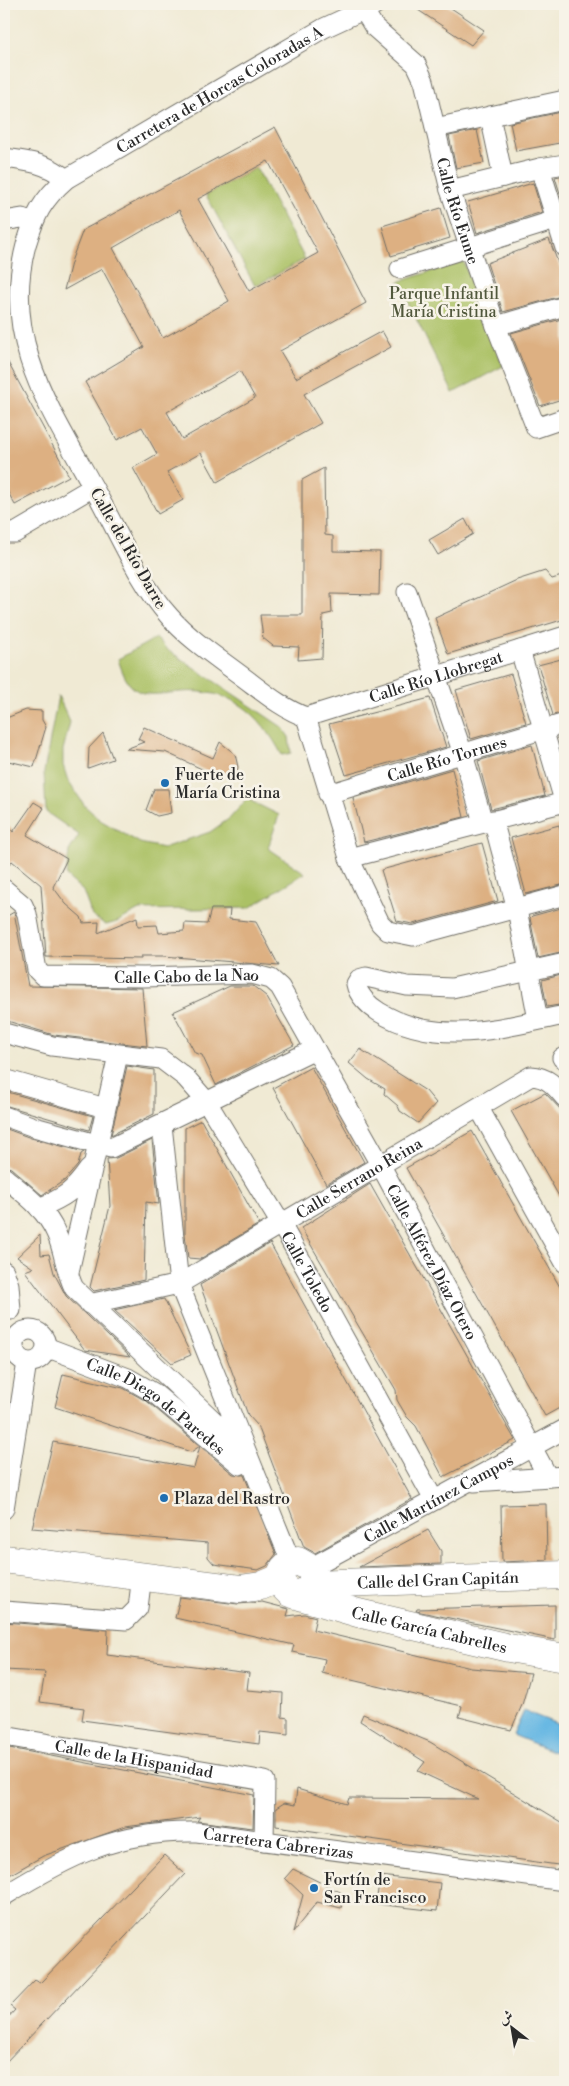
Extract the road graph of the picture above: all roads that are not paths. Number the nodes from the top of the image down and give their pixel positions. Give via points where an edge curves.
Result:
1 (370, 6) edge
2 (565, 100) edge
3 (490, 116) junction
4 (435, 128) junction
5 (4, 158) edge
6 (565, 164) edge
7 (540, 168) junction
8 (503, 177) junction
9 (66, 179) junction
10 (450, 190) junction
11 (560, 219) edge
12 (4, 221) edge
13 (33, 222) junction
14 (469, 248) junction
15 (565, 248) edge
16 (400, 269) dead end
17 (565, 306) edge
18 (496, 326) junction
19 (565, 418) edge
20 (93, 487) junction
21 (4, 529) edge
22 (407, 592) dead end
23 (565, 636) edge
24 (520, 650) junction
25 (437, 676) junction
26 (306, 717) junction
27 (565, 723) edge
28 (543, 730) junction
29 (463, 754) junction
30 (328, 794) junction
31 (565, 803) edge
32 (488, 821) junction
33 (348, 858) junction
34 (4, 888) edge
35 (565, 895) edge
36 (517, 909) junction
37 (565, 963) edge
38 (530, 971) junction
39 (565, 1015) edge
40 (538, 1020) junction
41 (4, 1033) edge
42 (315, 1049) junction
43 (118, 1055) junction
44 (4, 1079) edge
45 (565, 1098) edge
46 (207, 1102) junction
47 (105, 1108) junction
48 (479, 1108) junction
49 (4, 1116) edge
50 (162, 1125) junction
51 (95, 1153) junction
52 (381, 1166) junction
53 (4, 1177) edge
54 (39, 1208) junction
55 (281, 1224) junction
56 (565, 1263) edge
57 (4, 1272) edge
58 (68, 1276) junction
59 (179, 1284) junction
60 (89, 1304) junction
61 (7, 1307) edge
62 (30, 1329) junction
63 (8, 1346) edge
64 (46, 1347) junction
65 (27, 1362) junction
66 (565, 1429) edge
67 (533, 1446) junction
68 (557, 1477) edge
69 (257, 1480) junction
70 (467, 1482) junction
71 (434, 1500) junction
72 (4, 1509) edge
73 (4, 1559) edge
74 (142, 1575) junction
75 (565, 1575) edge
76 (297, 1580) junction
77 (414, 1580) junction
78 (4, 1611) edge
79 (412, 1625) junction
80 (565, 1658) edge
81 (4, 1736) edge
82 (264, 1841) junction
83 (565, 1880) edge
84 (4, 1896) edge

1 - 4 street, Calle Río Eume via 374,27 416,64 424,82
1 - 9 street, Carretera de Horcas Coloradas A via 324,28
2 - 3 street
3 - 4 street
3 - 8 street
4 - 10 street, Calle Río Eume
5 - 9 street via 34,161
6 - 7 street
7 - 8 street
7 - 11 street
8 - 10 street
9 - 13 street, Calle del Río Darre via 42,202
10 - 14 street, Calle Río Eume
11 - 14 street
11 - 15 street
12 - 13 street via 22,218
13 - 20 street, Calle del Río Darre via 19,286 25,352
14 - 16 street
14 - 18 street, Calle Río Eume
17 - 18 street
18 - 19 street, Calle Río Eume via 536,428
20 - 21 street via 15,532
20 - 26 street, Calle del Río Darre via 135,564 170,617 275,700
22 - 25 street
23 - 24 street, Calle Río Llobregat
24 - 25 street, Calle Río Llobregat
24 - 28 street
25 - 26 street, Calle Río Llobregat
25 - 29 street
26 - 30 street
27 - 28 street, Calle Río Tormes
28 - 29 street, Calle Río Tormes
28 - 31 street
29 - 30 street, Calle Río Tormes
29 - 32 street
30 - 33 street
31 - 32 street
32 - 33 street
32 - 36 street
33 - 36 street via 380,923 388,931 413,936
34 - 42 street, Calle Cabo de la Nao via 23,905 27,914 37,970 43,976 252,974 271,979 280,987
35 - 36 street
36 - 38 street
37 - 38 street
38 - 40 street
38 - 40 street via 452,988 407,986 366,977 356,984 363,998 381,1014 414,1028 434,1032 461,1034
39 - 40 street
41 - 43 street via 52,1046
42 - 46 street
42 - 52 street, Calle Alférez Díaz Otero
43 - 46 street, Calle Toledo via 161,1060 186,1078
43 - 47 street
44 - 47 street
45 - 48 street, Calle Serrano Reina via 543,1077 531,1076
46 - 50 street
46 - 55 street, Calle Toledo
47 - 51 street
48 - 52 street, Calle Serrano Reina
48 - 56 street
49 - 51 street
50 - 51 street via 118,1147
50 - 59 street
51 - 54 street via 74,1190 64,1198
51 - 58 street
52 - 55 street, Calle Serrano Reina
52 - 67 street, Calle Alférez Díaz Otero
53 - 54 street
54 - 58 street via 57,1234
55 - 59 street, Calle Serrano Reina
55 - 71 street, Calle Toledo
57 - 61 street via 9,1285
58 - 60 street
59 - 60 street, Calle Serrano Reina
59 - 69 street
60 - 69 street via 215,1422
61 - 62 street
62 - 63 street via 20,1332
62 - 64 street via 40,1332
63 - 65 street via 18,1358
64 - 65 street via 42,1357
64 - 69 street, Calle Diego de Paredes via 128,1378 154,1393
65 - 72 street
66 - 67 street, Calle Martínez Campos
67 - 68 street, Calle Alférez Díaz Otero
67 - 70 street, Calle Martínez Campos
68 - 70 street
69 - 76 street
70 - 71 street, Calle Martínez Campos
71 - 76 street, Calle Martínez Campos
73 - 74 main road, Calle García Cabrelles
74 - 76 main road, Calle García Cabrelles via 240,1589 264,1598
74 - 78 street via 138,1608 126,1620
75 - 77 main road, Calle del Gran Capitán
76 - 77 main road, Calle del Gran Capitán
76 - 79 main road, Calle García Cabrelles via 358,1613
77 - 79 main road via 408,1588 405,1608
79 - 80 main road, Calle García Cabrelles
81 - 82 street, Calle de la Hispanidad via 265,1781
82 - 83 street, Carretera Cabrerizas
82 - 84 street, Carretera Cabrerizas via 169,1831 128,1837 70,1859

